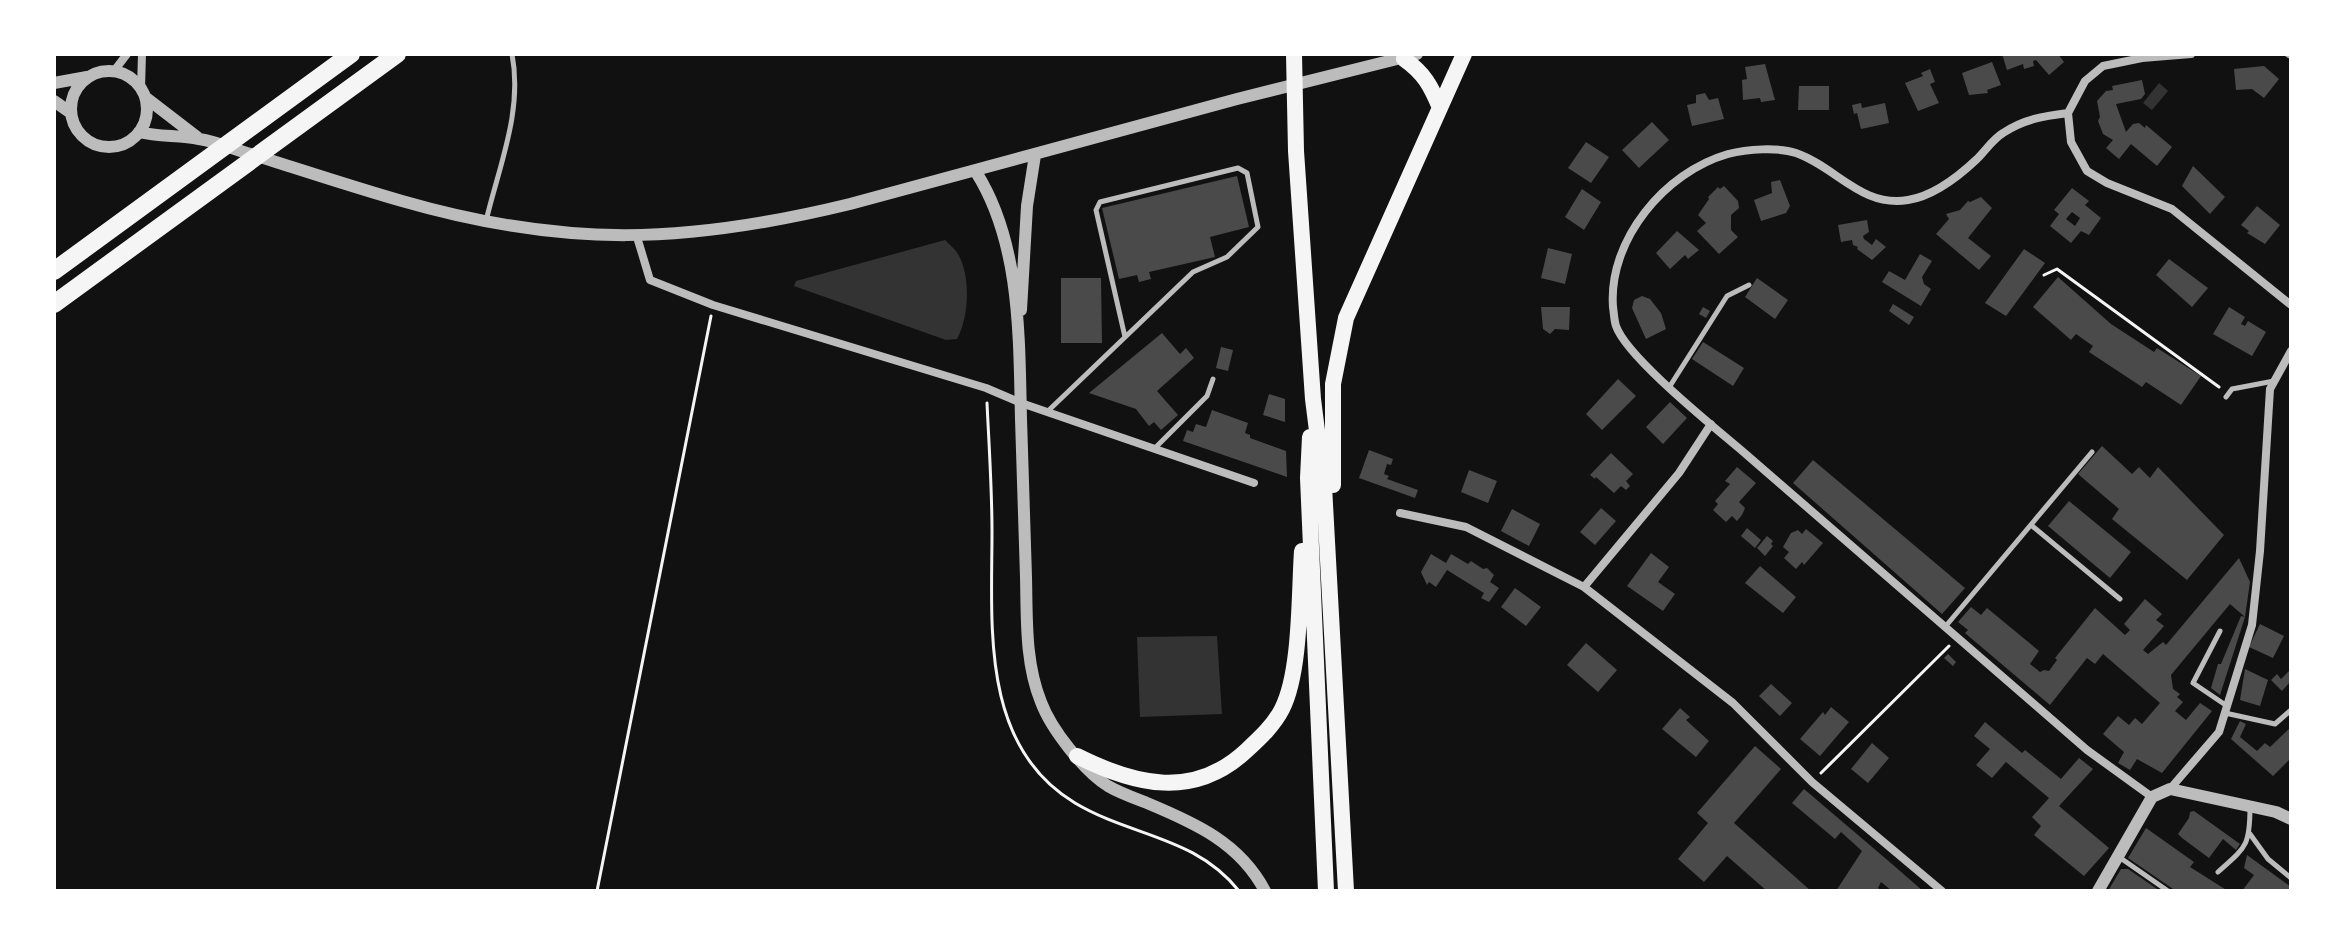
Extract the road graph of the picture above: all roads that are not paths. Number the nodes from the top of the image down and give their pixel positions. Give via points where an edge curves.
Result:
1 (127, 54) edge
2 (142, 54) edge
3 (351, 54) edge
4 (397, 54) edge
5 (512, 54) edge
6 (1294, 54) edge
7 (1464, 54) edge
8 (2191, 54) edge
9 (1410, 56) edge
10 (114, 71) junction
11 (87, 77) junction
12 (54, 83) edge
13 (143, 92) junction
14 (54, 101) edge
15 (1440, 108) junction
16 (71, 113) junction
17 (2068, 113) junction
18 (139, 132) junction
19 (199, 139) junction
20 (1035, 155) junction
21 (976, 172) junction
22 (485, 222) junction
23 (637, 237) junction
24 (54, 271) edge
25 (1749, 285) dead end
26 (54, 304) edge
27 (2291, 305) edge
28 (1018, 333) junction
29 (1125, 337) junction
30 (2291, 351) edge
31 (1213, 379) dead end
32 (2275, 380) junction
33 (1670, 386) junction
34 (2227, 396) road end
35 (1313, 399) junction
36 (1021, 403) junction
37 (1047, 412) junction
38 (1711, 424) junction
39 (1155, 449) junction
40 (2092, 452) dead end
41 (1308, 478) junction
42 (1254, 483) dead end
43 (1400, 513) dead end
44 (2031, 525) junction
45 (1584, 587) junction
46 (2120, 599) dead end
47 (1332, 626) junction
48 (1945, 627) junction
49 (2220, 631) dead end
50 (2226, 710) junction
51 (2291, 710) edge
52 (1077, 756) junction
53 (2170, 789) junction
54 (2152, 797) junction
55 (2250, 807) junction
56 (2291, 819) edge
57 (2250, 834) junction
58 (2118, 857) junction
59 (2218, 872) dead end
60 (2291, 878) edge
61 (1265, 891) edge
62 (1326, 891) edge
63 (1346, 891) edge
64 (1942, 891) edge
65 (2098, 891) edge
66 (2168, 891) edge

1 - 10 street
2 - 13 street
3 - 24 highway
4 - 26 highway
5 - 22 lane via 513,118
6 - 35 main road
7 - 15 main road
8 - 17 street via 2103,66 2085,81
9 - 15 main road via 1430,82
9 - 20 street
10 - 11 street
10 - 13 street via 125,74
11 - 12 street
11 - 16 street via 74,93
13 - 18 street via 145,121
13 - 19 street
14 - 16 street
15 - 47 main road via 1346,318 1338,352 1333,384
16 - 18 street via 83,136 106,147 130,141
17 - 27 street via 2071,142 2087,171 2172,209
17 - 33 street via 2030,118 2000,134 1944,186 1908,200 1868,198 1795,152 1762,150 1728,154 1667,188 1630,235 1612,288 1615,325 1628,347
18 - 19 street
19 - 22 street
20 - 21 street
20 - 28 street
21 - 23 street via 788,219
21 - 28 street via 1001,225
22 - 23 street
23 - 36 street via 650,280
25 - 33 lane via 1727,296
28 - 36 street
29 - 29 lane via 1193,272 1227,257 1258,227 1247,173 1238,168 1100,202 1096,210
29 - 37 lane
30 - 32 street
31 - 39 lane via 1207,396
32 - 34 lane via 2232,389
32 - 50 street via 2270,389 2252,625
33 - 38 street
35 - 41 main road
35 - 47 main road
36 - 37 street
36 - 52 street via 1030,658 1048,718
37 - 39 street
38 - 45 street via 1679,473
38 - 48 street
39 - 42 street
40 - 44 lane
41 - 52 main road via 1294,653 1283,708 1272,724 1238,758 1199,779 1125,778
41 - 62 main road
43 - 45 street via 1466,527
44 - 46 lane
44 - 48 lane
45 - 64 street via 1733,703 1812,782
47 - 63 main road
48 - 54 street via 2087,750
49 - 50 lane via 2193,683
50 - 51 lane via 2275,724
50 - 53 street via 2219,732
52 - 61 street via 1111,788 1202,827 1237,852
53 - 54 street
53 - 55 street
54 - 58 street
55 - 56 street
55 - 57 lane
57 - 59 lane via 2243,849
57 - 60 lane
58 - 65 street
58 - 66 lane

